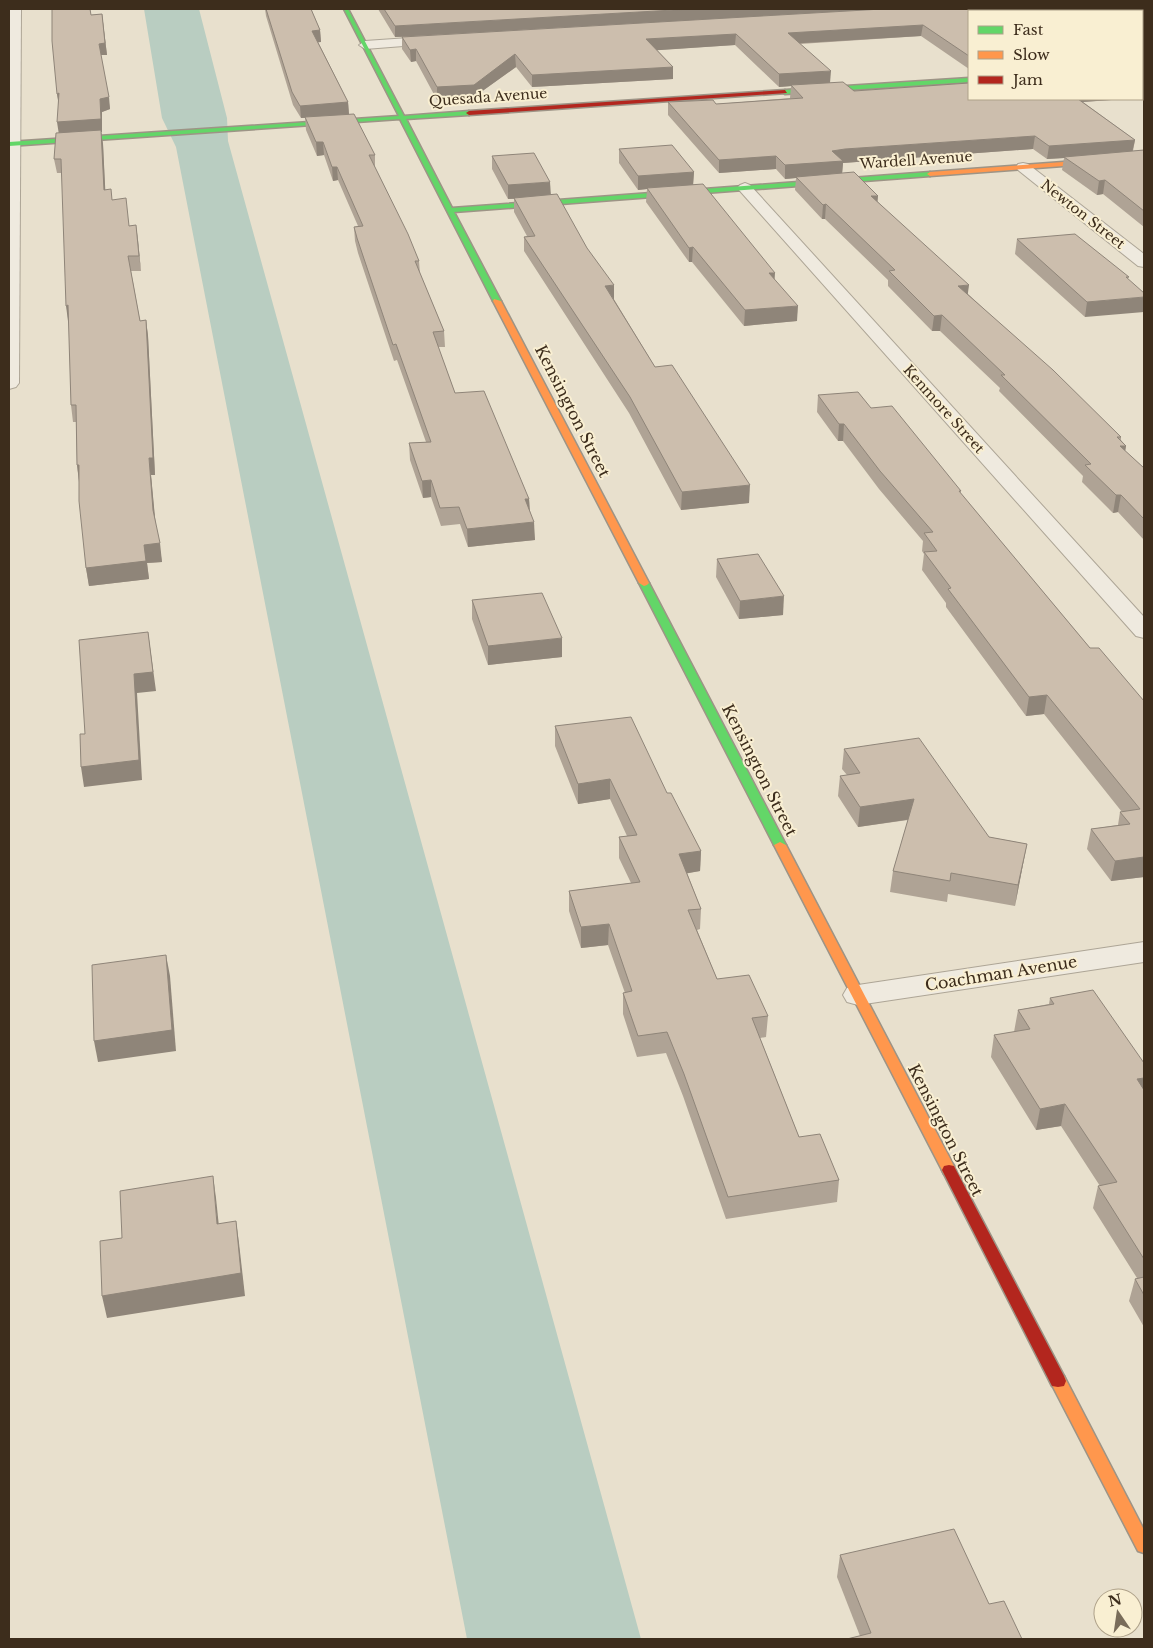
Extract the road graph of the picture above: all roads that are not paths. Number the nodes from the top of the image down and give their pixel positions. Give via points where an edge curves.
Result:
1 (15, 9) edge
2 (346, 9) edge
3 (454, 39) edge
4 (365, 45) junction
5 (12, 64) edge
6 (968, 80) edge
7 (403, 118) junction
8 (11, 144) edge
9 (1144, 158) edge
10 (1023, 167) junction
11 (744, 188) junction
12 (451, 210) junction
13 (1144, 262) edge
14 (9, 383) edge
15 (1144, 631) edge
16 (1144, 952) edge
17 (858, 995) junction
18 (1144, 1546) edge

1 - 5 street
2 - 4 street, Kensington Street
3 - 4 street
4 - 7 street, Kensington Street
5 - 8 street
6 - 7 street, Quesada Avenue
7 - 8 street, Quesada Avenue
7 - 12 street, Kensington Street
8 - 14 street
9 - 10 street, Wardell Avenue
10 - 11 street, Wardell Avenue
10 - 13 street, Newton Street
11 - 12 street, Wardell Avenue
11 - 15 street, Kenmore Street
12 - 17 street, Kensington Street
16 - 17 street, Coachman Avenue
17 - 18 street, Kensington Street

